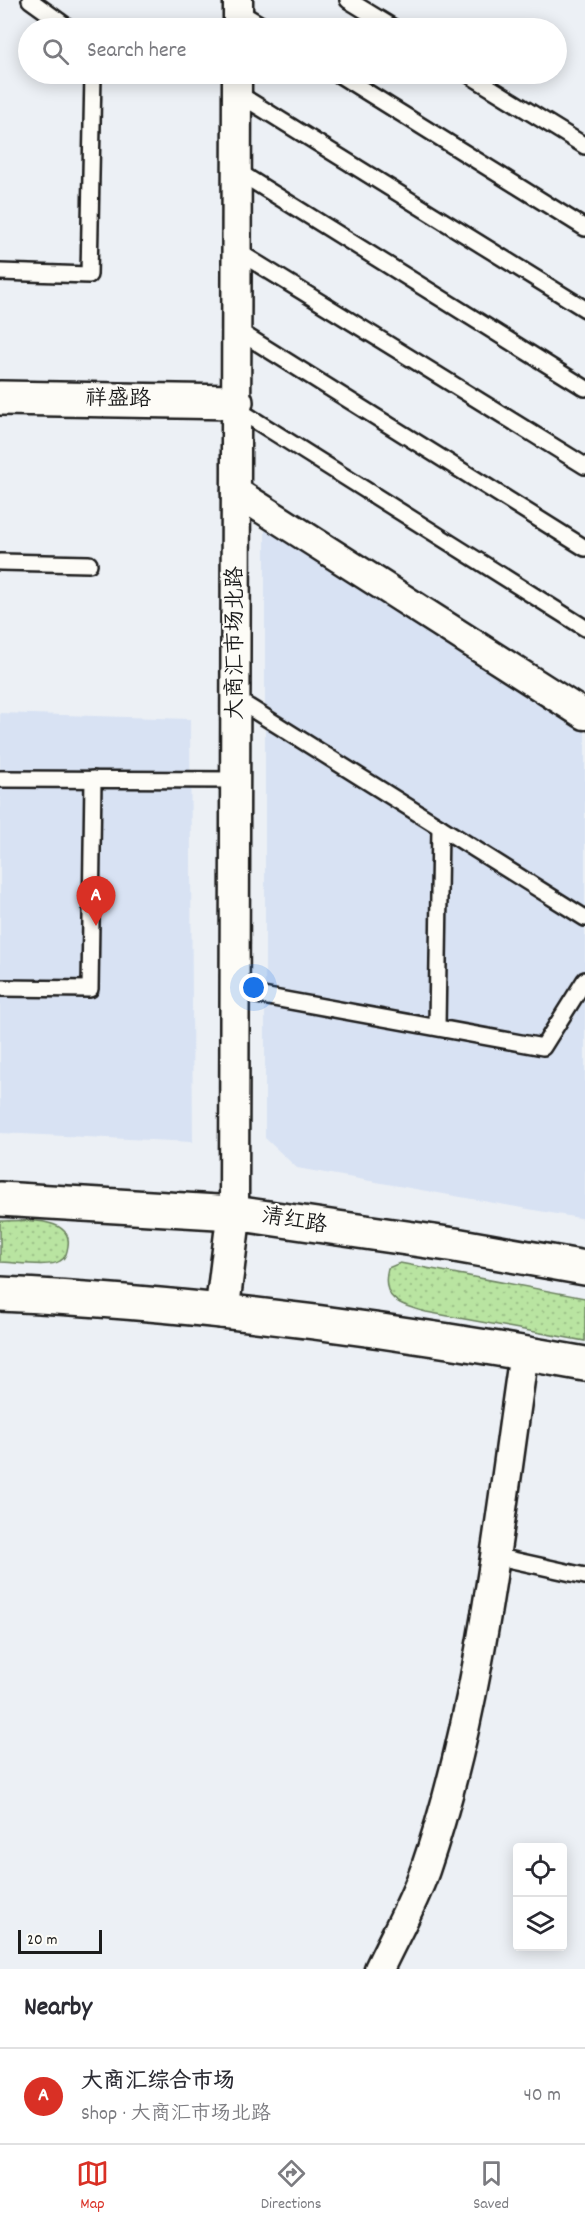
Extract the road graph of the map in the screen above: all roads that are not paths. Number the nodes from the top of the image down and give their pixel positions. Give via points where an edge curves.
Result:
1 (30, 0) edge
2 (348, 0) edge
3 (55, 18) edge
4 (378, 18) edge
5 (93, 84) edge
6 (237, 84) edge
7 (239, 84) edge
8 (354, 84) edge
9 (484, 84) edge
10 (585, 146) edge
11 (237, 171) junction
12 (585, 228) edge
13 (237, 251) junction
14 (0, 272) edge
15 (585, 309) edge
16 (237, 330) junction
17 (585, 388) edge
18 (0, 398) edge
19 (237, 405) junction
20 (585, 466) edge
21 (236, 492) junction
22 (585, 548) edge
23 (0, 562) edge
24 (89, 564) dead end
25 (585, 628) edge
26 (236, 699) junction
27 (585, 715) edge
28 (0, 779) edge
29 (93, 779) junction
30 (235, 780) junction
31 (440, 827) junction
32 (585, 918) edge
33 (585, 980) edge
34 (0, 988) edge
35 (235, 991) junction
36 (580, 1000) edge
37 (436, 1027) junction
38 (0, 1199) edge
39 (234, 1213) junction
40 (585, 1268) edge
41 (0, 1294) edge
42 (222, 1311) junction
43 (524, 1353) junction
44 (585, 1364) edge
45 (494, 1556) junction
46 (585, 1576) edge
47 (379, 1969) edge

1 - 3 lane
2 - 4 lane
5 - 14 lane via 89,275
6 - 11 street, 大商汇市场北路
7 - 15 lane
8 - 12 lane
9 - 10 lane
11 - 13 street, 大商汇市场北路
11 - 17 lane
13 - 16 street, 大商汇市场北路
13 - 20 lane
16 - 19 street, 大商汇市场北路
16 - 22 lane
18 - 19 main road, 祥盛路
19 - 21 street, 大商汇市场北路
19 - 25 lane
21 - 26 street, 大商汇市场北路
21 - 27 street
23 - 24 lane
26 - 30 street, 大商汇市场北路
26 - 31 lane
28 - 29 lane
29 - 30 lane
29 - 34 lane via 90,988
30 - 35 street, 大商汇市场北路
31 - 32 lane
31 - 37 lane
33 - 36 lane
35 - 37 lane
35 - 39 street, 大商汇市场北路
36 - 37 lane via 543,1047
38 - 39 main road, 清红路
39 - 40 main road, 清红路
39 - 42 main road
41 - 42 main road
42 - 43 main road via 424,1336
43 - 44 main road
43 - 45 street
45 - 46 lane
45 - 47 street via 477,1667 456,1766 424,1872

